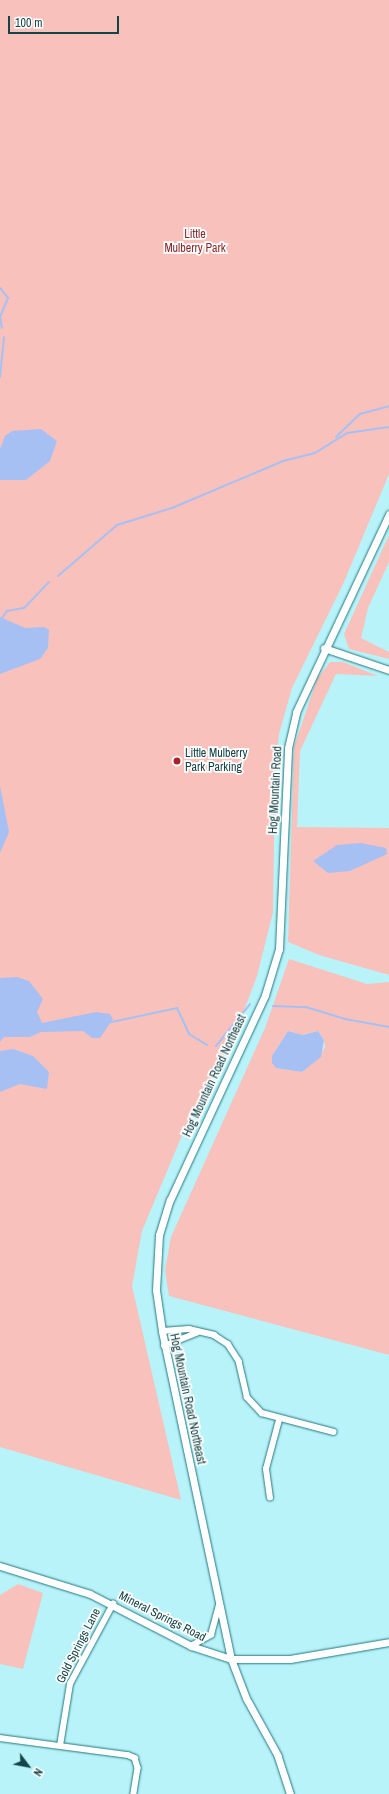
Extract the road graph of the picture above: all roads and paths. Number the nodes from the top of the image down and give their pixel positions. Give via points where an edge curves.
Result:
1 (389, 514) edge
2 (324, 648) junction
3 (389, 670) edge
4 (258, 1012) joint
5 (162, 1331) junction
6 (197, 1333) junction
7 (164, 1346) junction
8 (279, 1420) junction
9 (334, 1432) dead end
10 (270, 1498) dead end
11 (0, 1566) edge
12 (113, 1604) junction
13 (219, 1606) junction
14 (389, 1642) edge
15 (191, 1646) junction
16 (231, 1659) junction
17 (0, 1738) edge
18 (60, 1746) junction
19 (134, 1794) edge
20 (290, 1794) edge

1 - 2 street, Hog Mountain Road
2 - 3 street
2 - 4 street, Hog Mountain Road via 296,712 288,748 279,949
4 - 5 street, Hog Mountain Road Northeast via 170,1200 159,1235 156,1290
5 - 6 street via 189,1329
5 - 7 street, Hog Mountain Road Northeast
6 - 7 street
6 - 8 street via 214,1335 228,1344 239,1361 247,1397 262,1413
7 - 13 street, Hog Mountain Road Northeast
8 - 9 street
8 - 10 street via 266,1469
11 - 12 street, Mineral Springs Road
12 - 15 street, Mineral Springs Road
12 - 18 street, Gold Springs Lane via 70,1684
13 - 15 street via 211,1635
13 - 16 street, Hog Mountain Road Northeast
14 - 16 street, Mineral Springs Road via 290,1659
15 - 16 street, Mineral Springs Road
16 - 20 street, Hog Mountain Road Northeast via 246,1698 278,1756
17 - 18 street
18 - 19 street via 135,1758 138,1768

